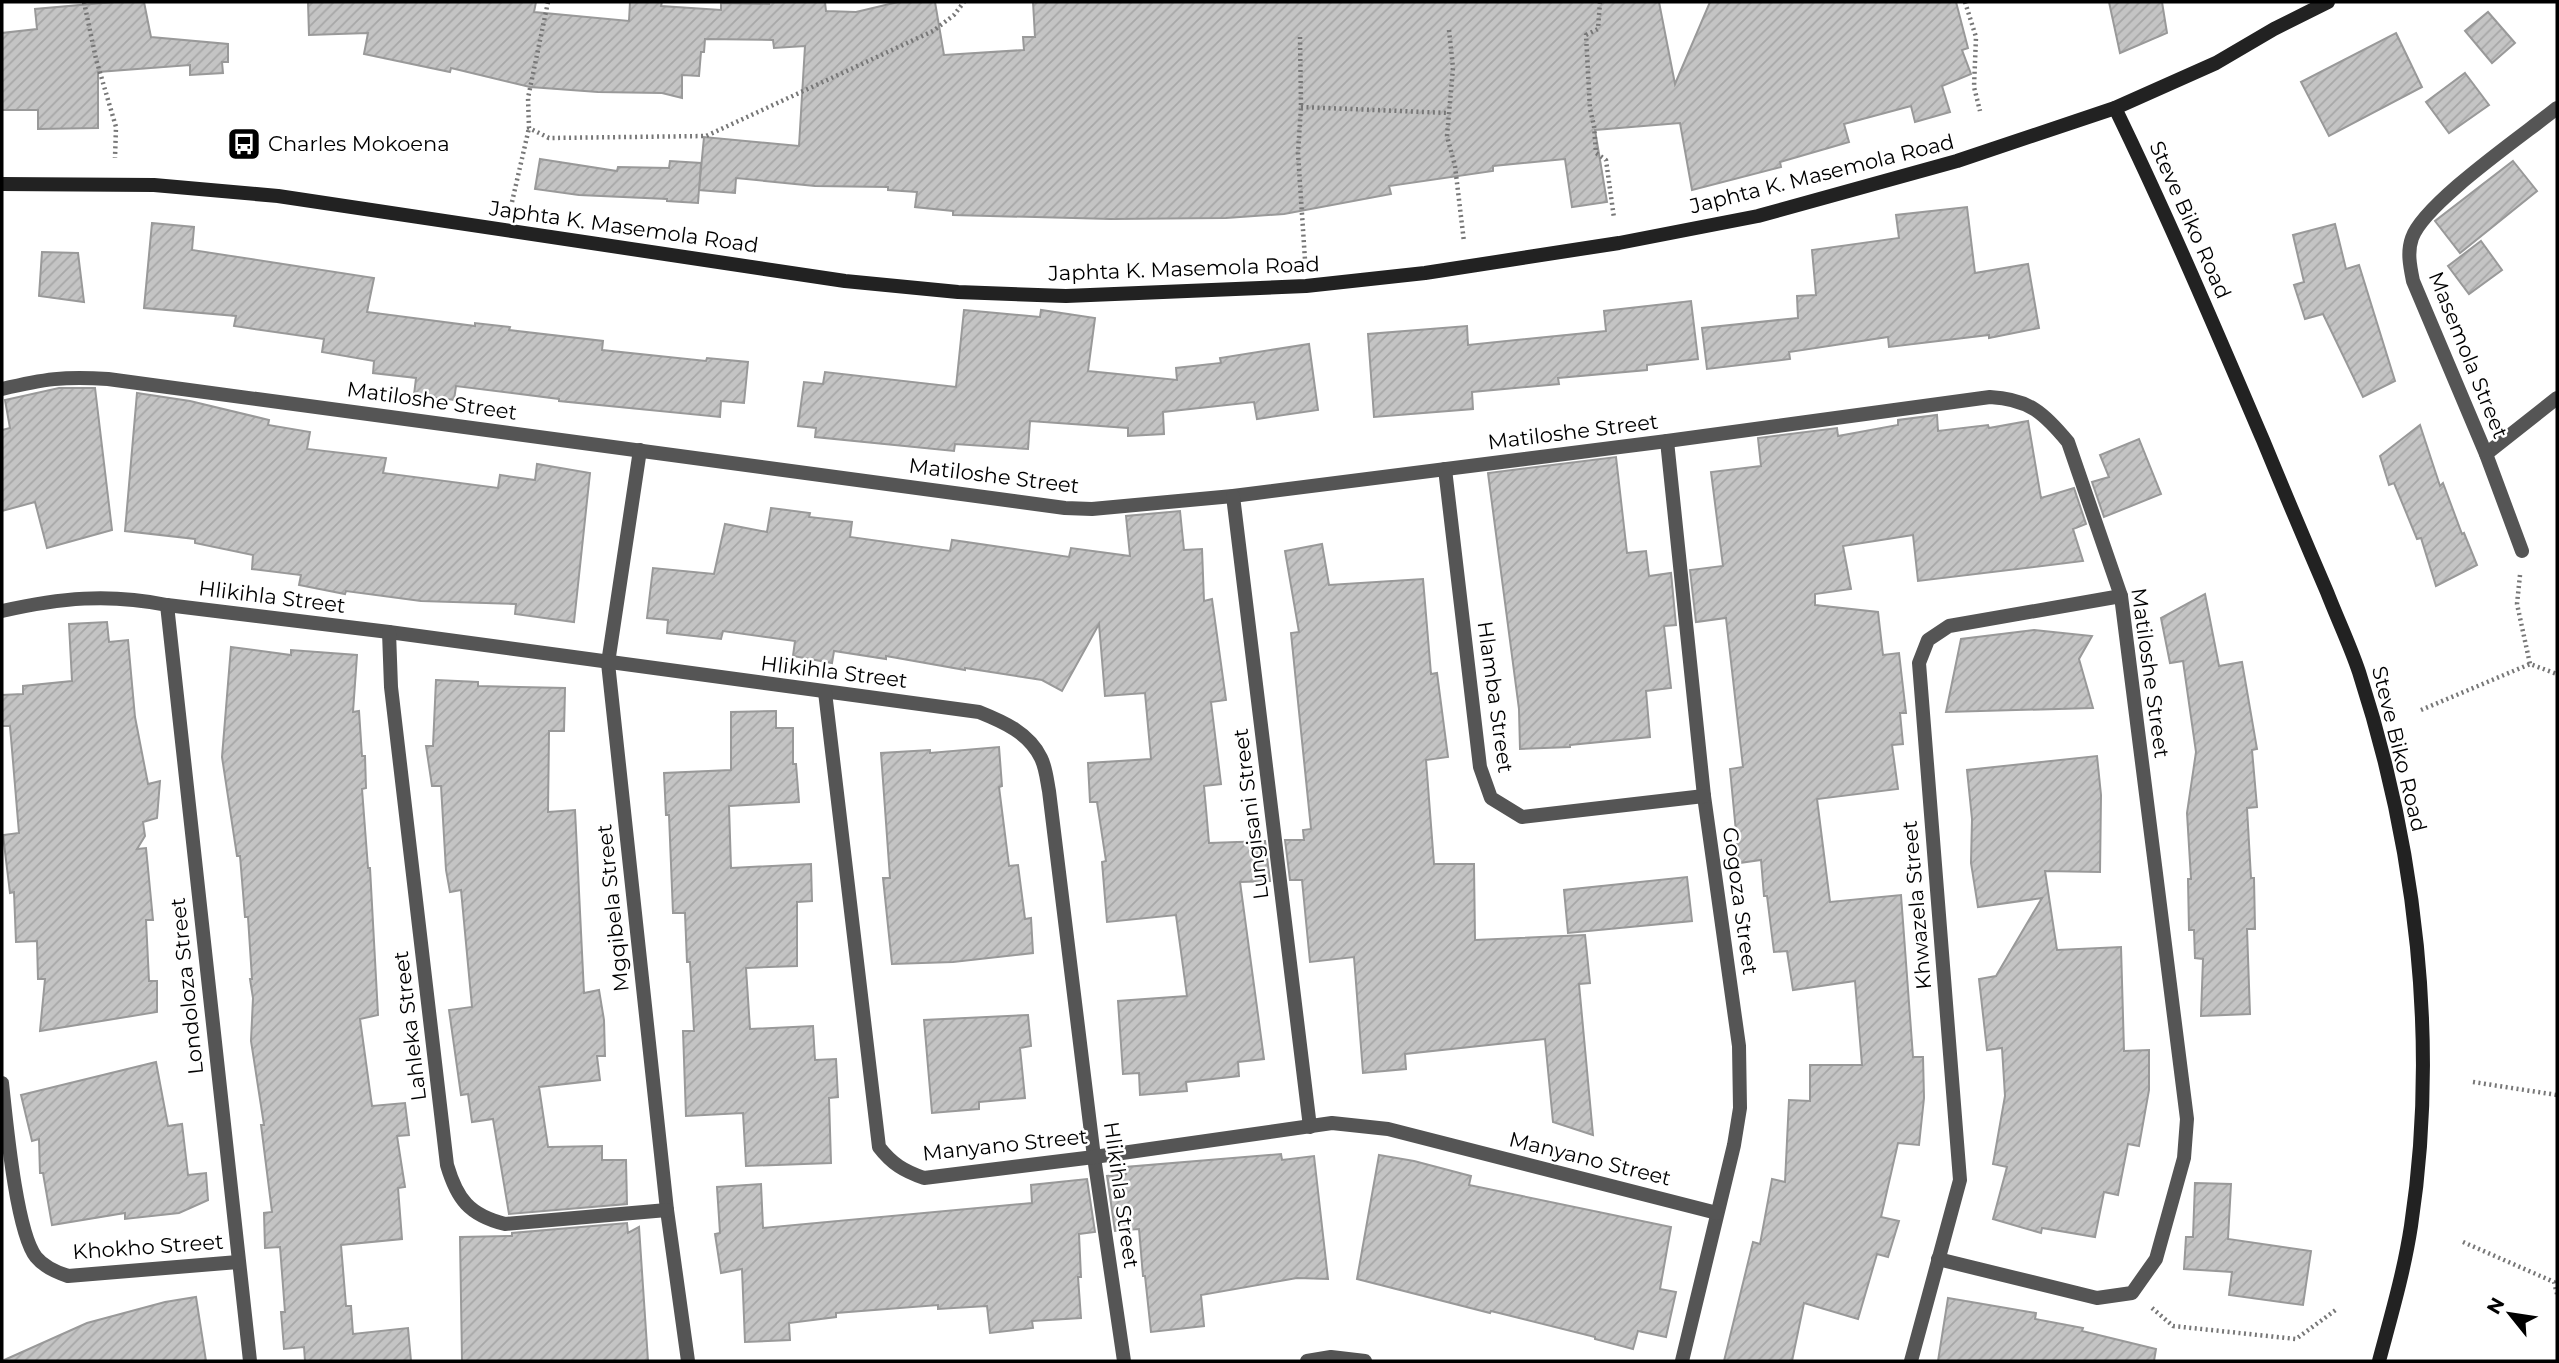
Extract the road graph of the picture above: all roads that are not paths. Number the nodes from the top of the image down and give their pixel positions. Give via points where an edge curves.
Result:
1 (2328, 2) edge
2 (2115, 107) junction
3 (2557, 108) edge
4 (2, 184) edge
5 (2, 389) edge
6 (2557, 398) edge
7 (1667, 441) junction
8 (640, 450) junction
9 (2486, 454) junction
10 (1445, 468) junction
11 (1233, 496) junction
12 (2522, 551) road end
13 (2121, 596) junction
14 (167, 605) junction
15 (2, 611) edge
16 (389, 632) junction
17 (608, 663) junction
18 (825, 692) junction
19 (1704, 796) junction
20 (2, 1083) edge
21 (1310, 1127) junction
22 (5, 1134) edge
23 (1094, 1157) junction
24 (667, 1210) junction
25 (1717, 1213) junction
26 (1938, 1259) junction
27 (238, 1262) junction
28 (250, 1361) edge
29 (688, 1361) edge
30 (1124, 1361) edge
31 (1307, 1361) edge
32 (1365, 1361) edge
33 (1682, 1361) edge
34 (1911, 1361) edge
35 (2379, 1361) edge

1 - 2 main road, Japhta K. Masemola Road via 2216,63
2 - 4 main road, Japhta K. Masemola Road via 1958,161 1758,216 1619,243 1306,286 1140,294 992,295 845,281 278,196 154,185
2 - 35 main road, Steve Biko Road via 2163,205 2358,667 2392,790 2411,897 2422,1071 2411,1223
3 - 9 street, Masemola Street via 2441,200 2412,237 2413,281
5 - 8 street, Matiloshe Street via 43,379 108,380
6 - 9 street
7 - 10 street, Matiloshe Street
7 - 13 street, Matiloshe Street via 1990,397 2028,404 2068,442
7 - 19 street, Gogoza Street
8 - 11 street, Matiloshe Street via 1065,508
8 - 17 street, Mgqibela Street
9 - 12 street, Masemola Street
10 - 11 street, Matiloshe Street
10 - 19 street, Hlamba Street via 1480,767 1492,798 1522,817
11 - 21 street, Lungisani Street
13 - 26 street, Khwazela Street via 1949,626 1928,640 1919,663 1960,1180
13 - 26 street, Matiloshe Street via 2187,1119 2185,1158 2155,1259 2132,1293 2097,1298
14 - 15 street, Hlikihla Street via 96,597 51,600
14 - 16 street, Hlikihla Street
14 - 27 street, Londoloza Street
16 - 17 street, Hlikihla Street
16 - 24 street, Lahleka Street via 391,687 447,1165 455,1191 474,1212 505,1224
17 - 18 street, Hlikihla Street
17 - 24 street, Mgqibela Street
18 - 23 street, Hlikihla Street via 979,712 1009,724 1041,758 1049,791
18 - 23 street, Manyano Street via 879,1147 901,1170 924,1178
19 - 25 street, Gogoza Street via 1741,1082 1734,1145
20 - 22 street, Khokho Street
21 - 23 street, Manyano Street
21 - 25 street, Manyano Street via 1332,1123 1388,1129
22 - 27 street, Khokho Street via 26,1241 48,1268 68,1276
23 - 30 street, Hlikihla Street
24 - 29 street, Mgqibela Street
25 - 33 street, Gogoza Street
26 - 34 street, Khwazela Street
27 - 28 street, Londoloza Street
31 - 32 street via 1331,1357

